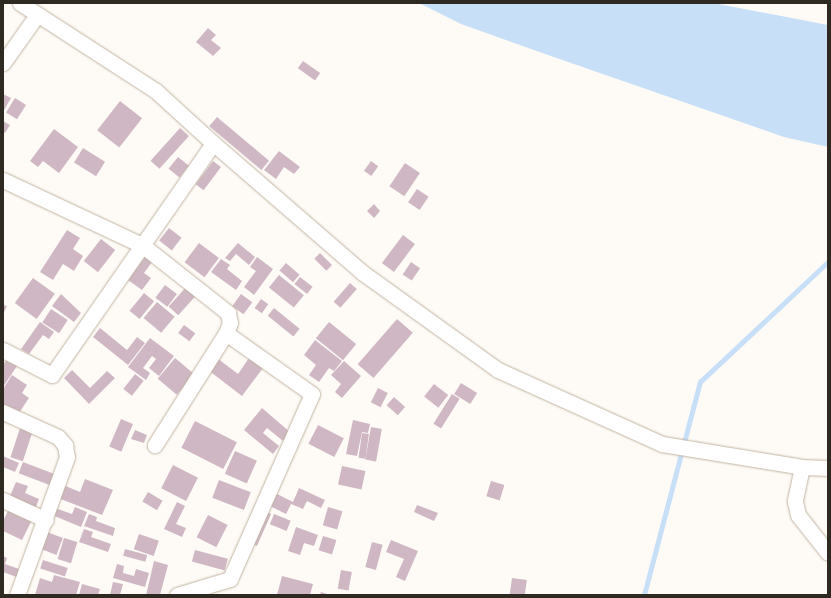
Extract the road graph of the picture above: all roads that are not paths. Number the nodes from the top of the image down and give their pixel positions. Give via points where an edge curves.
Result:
1 (20, 3) edge
2 (37, 14) junction
3 (3, 63) edge
4 (213, 144) junction
5 (3, 180) edge
6 (142, 246) junction
7 (226, 333) junction
8 (3, 350) edge
9 (3, 412) edge
10 (155, 445) dead end
11 (802, 467) junction
12 (828, 468) edge
13 (3, 500) edge
14 (46, 520) junction
15 (828, 553) edge
16 (17, 595) edge
17 (177, 595) edge

1 - 2 street
2 - 3 street
2 - 4 street via 156,91
4 - 6 street
4 - 11 street via 363,273 498,370 662,444
5 - 6 street
6 - 7 street via 228,313 230,323
6 - 8 street via 52,375
7 - 10 street
7 - 17 street via 312,394 230,579
9 - 14 street via 58,437 65,445 67,457
11 - 12 street
11 - 15 street via 796,501 798,515
13 - 14 street
14 - 16 street

